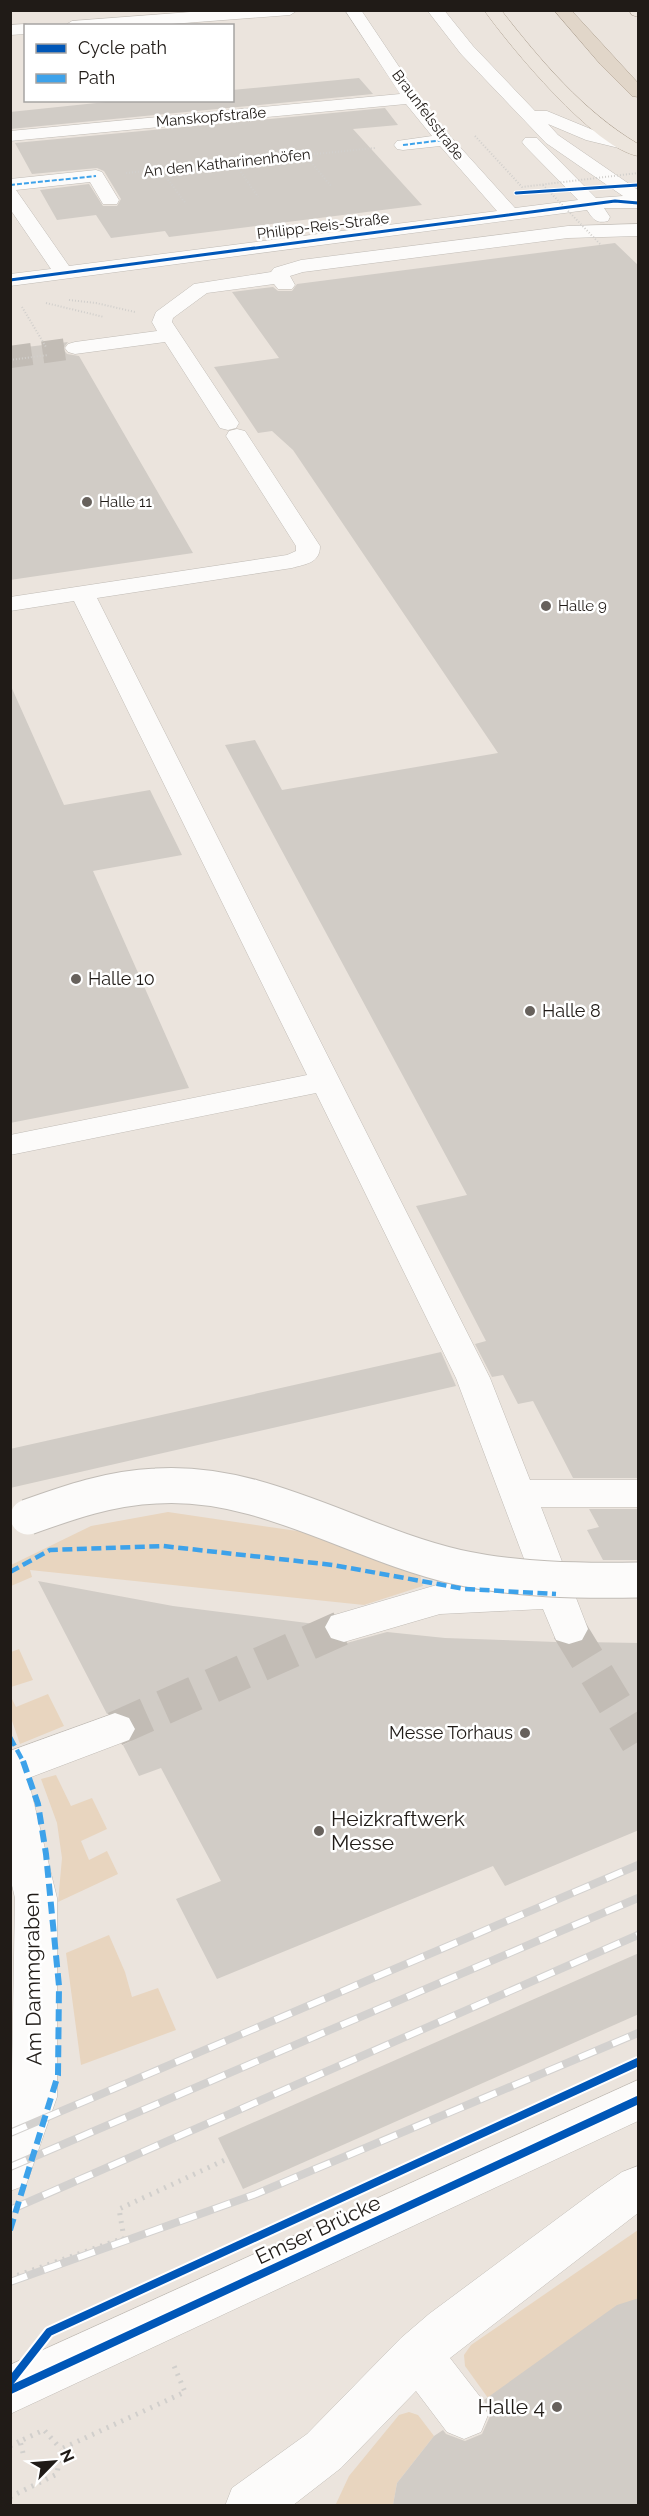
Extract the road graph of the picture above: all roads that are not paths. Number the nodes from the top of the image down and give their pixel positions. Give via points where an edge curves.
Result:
1 (290, 10) edge
2 (353, 10) edge
3 (435, 10) edge
4 (492, 10) edge
5 (562, 10) edge
6 (99, 24) edge
7 (467, 50) junction
8 (639, 92) edge
9 (411, 98) junction
10 (522, 109) junction
11 (545, 116) junction
12 (596, 124) junction
13 (10, 136) edge
14 (552, 139) junction
15 (444, 140) junction
16 (633, 148) edge
17 (421, 163) dead end
18 (566, 179) junction
19 (10, 185) edge
20 (10, 194) edge
21 (639, 198) edge
22 (110, 200) dead end
23 (615, 201) junction
24 (639, 203) edge
25 (593, 204) junction
26 (552, 209) junction
27 (510, 214) junction
28 (639, 218) edge
29 (639, 230) edge
30 (607, 237) junction
31 (639, 250) edge
32 (63, 272) junction
33 (10, 280) edge
34 (171, 335) junction
35 (75, 348) tunnel mouth
36 (82, 593) junction
37 (10, 604) edge
38 (326, 1081) junction
39 (10, 1145) edge
40 (639, 1493) edge
41 (518, 1494) junction
42 (20, 1520) edge
43 (639, 1580) edge
44 (556, 1594) junction
45 (344, 1627) tunnel mouth
46 (569, 1629) tunnel mouth
47 (115, 1730) tunnel mouth
48 (10, 1768) edge
49 (10, 1787) edge
50 (639, 2100) edge
51 (10, 2170) edge
52 (639, 2187) edge
53 (418, 2355) junction
54 (10, 2390) edge
55 (464, 2415) dead end
56 (264, 2502) edge

1 - 6 street
2 - 9 street, Braunfelsstraße
3 - 7 street
4 - 12 main road
5 - 8 highway
7 - 10 street
7 - 18 street via 476,74 508,118
9 - 13 street, Manskopfstraße
9 - 15 street, Braunfelsstraße
10 - 11 street
10 - 14 street
11 - 12 street
11 - 16 street
12 - 16 main road
14 - 21 street
14 - 23 street via 578,171
15 - 17 street via 403,145
15 - 27 street, Braunfelsstraße
18 - 25 street
18 - 26 street via 567,197
19 - 22 street via 96,176
20 - 32 street
23 - 24 street, Philipp-Reis-Straße
23 - 25 street, Philipp-Reis-Straße
23 - 28 street
25 - 26 street, Philipp-Reis-Straße
25 - 30 street
26 - 27 street, Philipp-Reis-Straße
27 - 32 street, Philipp-Reis-Straße
29 - 30 street
30 - 31 street
30 - 34 street via 567,232 289,268 281,273 282,281 201,288 163,316 162,322
32 - 33 street, Philipp-Reis-Straße
34 - 35 street
34 - 36 street via 308,546 308,555 292,561
36 - 37 street
36 - 38 street
38 - 39 street
38 - 41 street via 473,1378
40 - 41 street
41 - 44 street
42 - 43 street, bridge via 116,1489 206,1486 250,1495 432,1560 471,1569 574,1582
44 - 45 street via 440,1599
44 - 46 street
47 - 48 street
49 - 51 street, Am Dammgraben via 36,1909 35,2097
50 - 54 street, Emser Brücke
52 - 53 street via 464,2316
53 - 55 street
53 - 56 street via 324,2451

